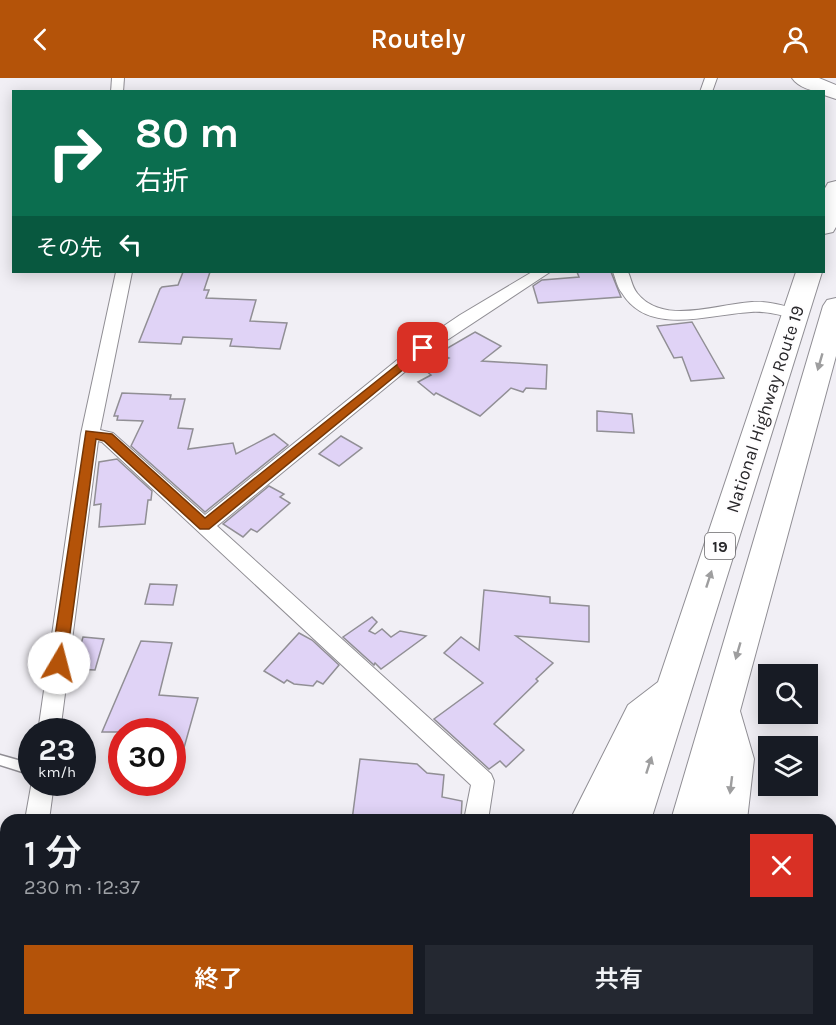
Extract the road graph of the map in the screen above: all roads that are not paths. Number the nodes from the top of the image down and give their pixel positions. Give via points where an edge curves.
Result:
1 (802, 78) edge
2 (836, 93) edge
3 (836, 188) edge
4 (825, 224) edge
5 (124, 273) edge
6 (540, 273) edge
7 (621, 273) edge
8 (809, 273) edge
9 (836, 306) edge
10 (796, 314) junction
11 (90, 434) junction
12 (204, 526) junction
13 (673, 691) junction
14 (722, 709) junction
15 (51, 718) edge
16 (0, 760) edge
17 (18, 766) edge
18 (40, 796) edge
19 (38, 814) edge
20 (477, 814) edge
21 (593, 814) edge
22 (633, 814) edge
23 (693, 814) edge
24 (728, 814) edge

1 - 2 highway
3 - 4 highway
5 - 11 street
6 - 12 street via 423,348
7 - 10 street via 634,300 659,313 675,316 752,307
8 - 10 highway, National Highway Route 19 / 19
9 -> 14 highway, National Highway Route 19
13 -> 10 highway, National Highway Route 19 / 19
11 - 12 street via 107,437
11 - 15 street
12 - 20 street via 483,781
13 - 21 highway via 641,716
22 -> 13 highway, National Highway Route 19 / 19
14 - 23 highway, National Highway Route 19
14 -> 24 highway via 735,759
16 - 17 lane
18 - 19 street

